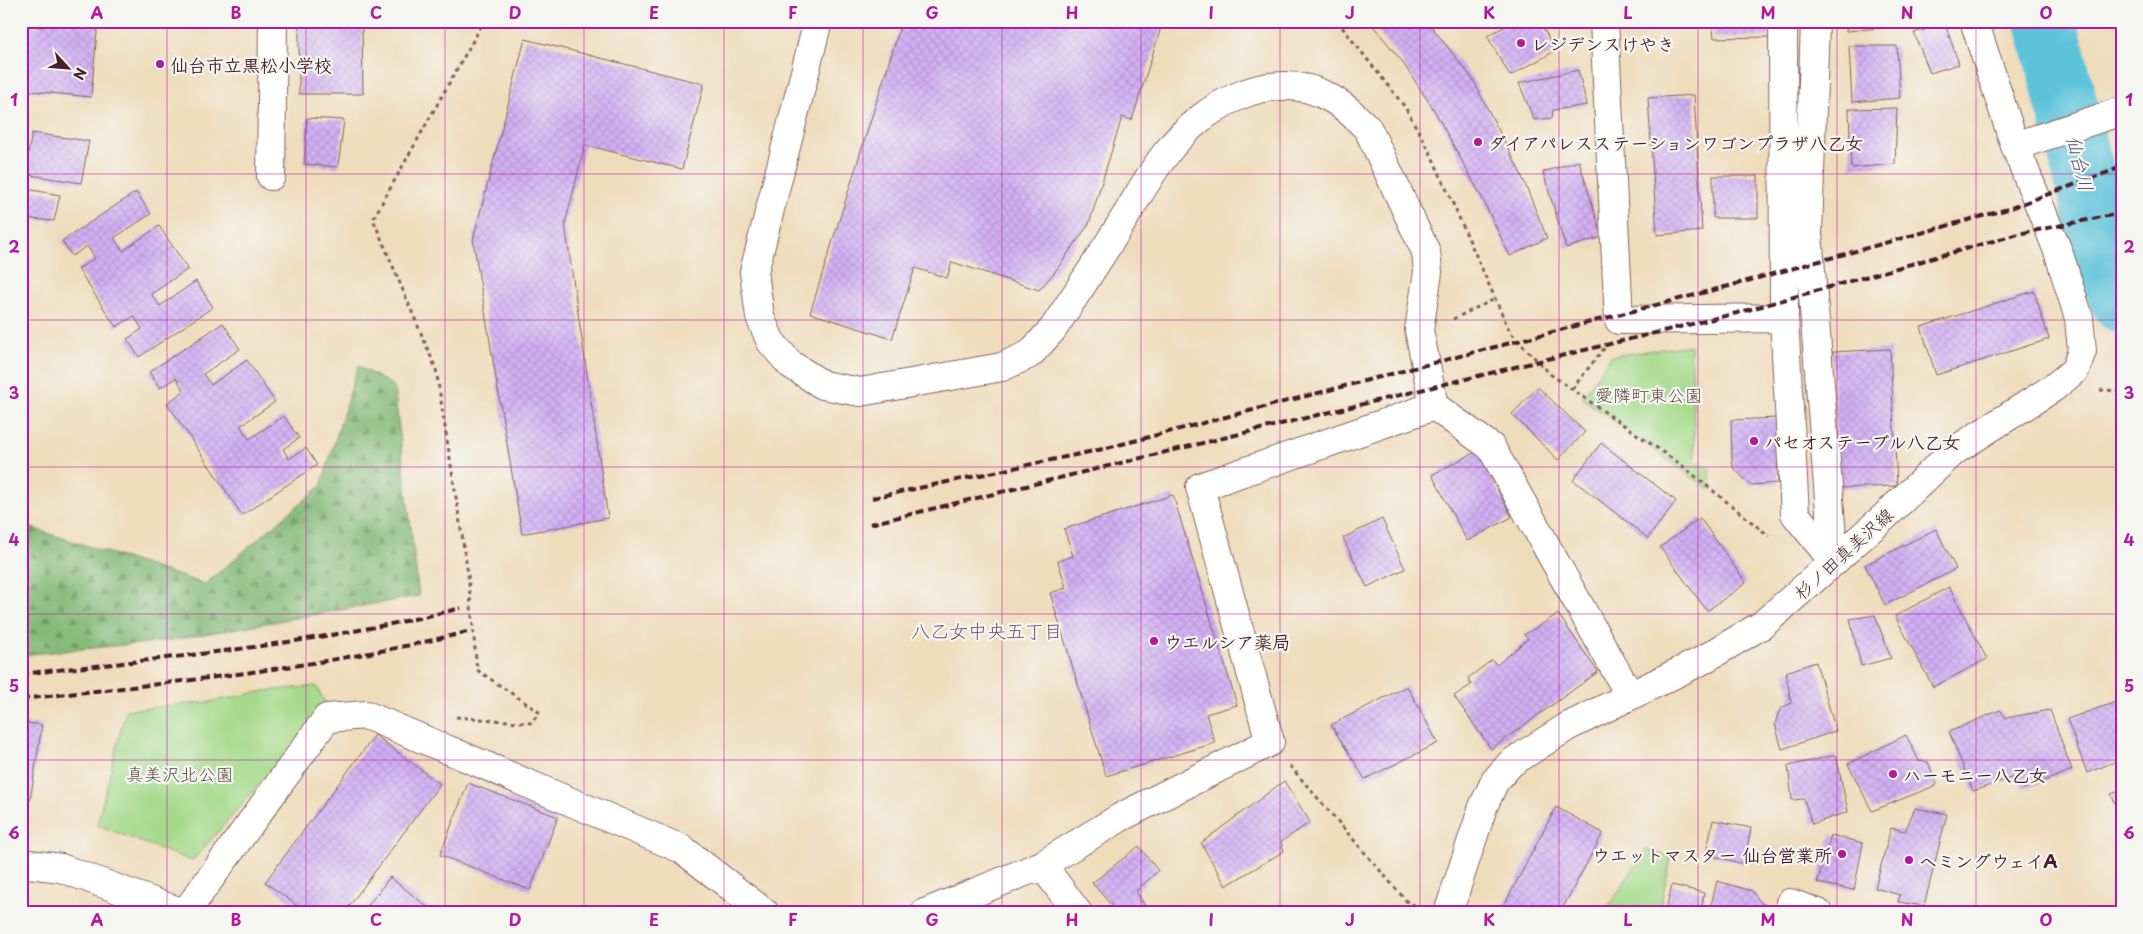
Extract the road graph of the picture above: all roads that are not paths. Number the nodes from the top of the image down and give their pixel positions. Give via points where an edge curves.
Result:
1 (273, 21) edge
2 (818, 21) edge
3 (1604, 21) edge
4 (1783, 21) edge
5 (1816, 21) edge
6 (1974, 21) edge
7 (2122, 111) edge
8 (2015, 146) junction
9 (271, 176) dead end
10 (1784, 318) junction
11 (1434, 406) junction
12 (1834, 562) junction
13 (1630, 696) junction
14 (21, 863) edge
15 (1042, 865) junction
16 (1790, 903) dead end
17 (1448, 912) edge
18 (184, 913) edge
19 (765, 913) edge
20 (925, 913) edge
21 (1078, 913) edge
22 (1818, 913) edge

1 - 9 street
2 - 11 street via 754,272 760,317 771,342 790,364 823,385 860,392 1002,367 1030,354 1053,330 1168,150 1202,117 1239,94 1278,85 1306,89 1329,97 1368,129 1426,252 1428,272 1419,334
3 - 10 street via 1619,320
4 - 10 street
5 - 12 street via 1808,233
6 - 8 street, 杉ノ田真美沢線
7 - 8 street
8 - 12 street, 杉ノ田真美沢線 via 2058,251 2079,318 2082,351 2075,370 2053,388 1954,451
10 - 12 street via 1795,514
11 - 13 street via 1491,447
11 - 15 street via 1200,487 1270,742 1122,817
12 - 13 street, 杉ノ田真美沢線 via 1762,625
13 - 17 street, 杉ノ田真美沢線 via 1567,727 1511,763 1495,781 1483,807
14 - 18 street via 61,868
15 - 20 street
15 - 21 street
16 - 22 street
18 - 19 street via 328,718 366,715 682,849

